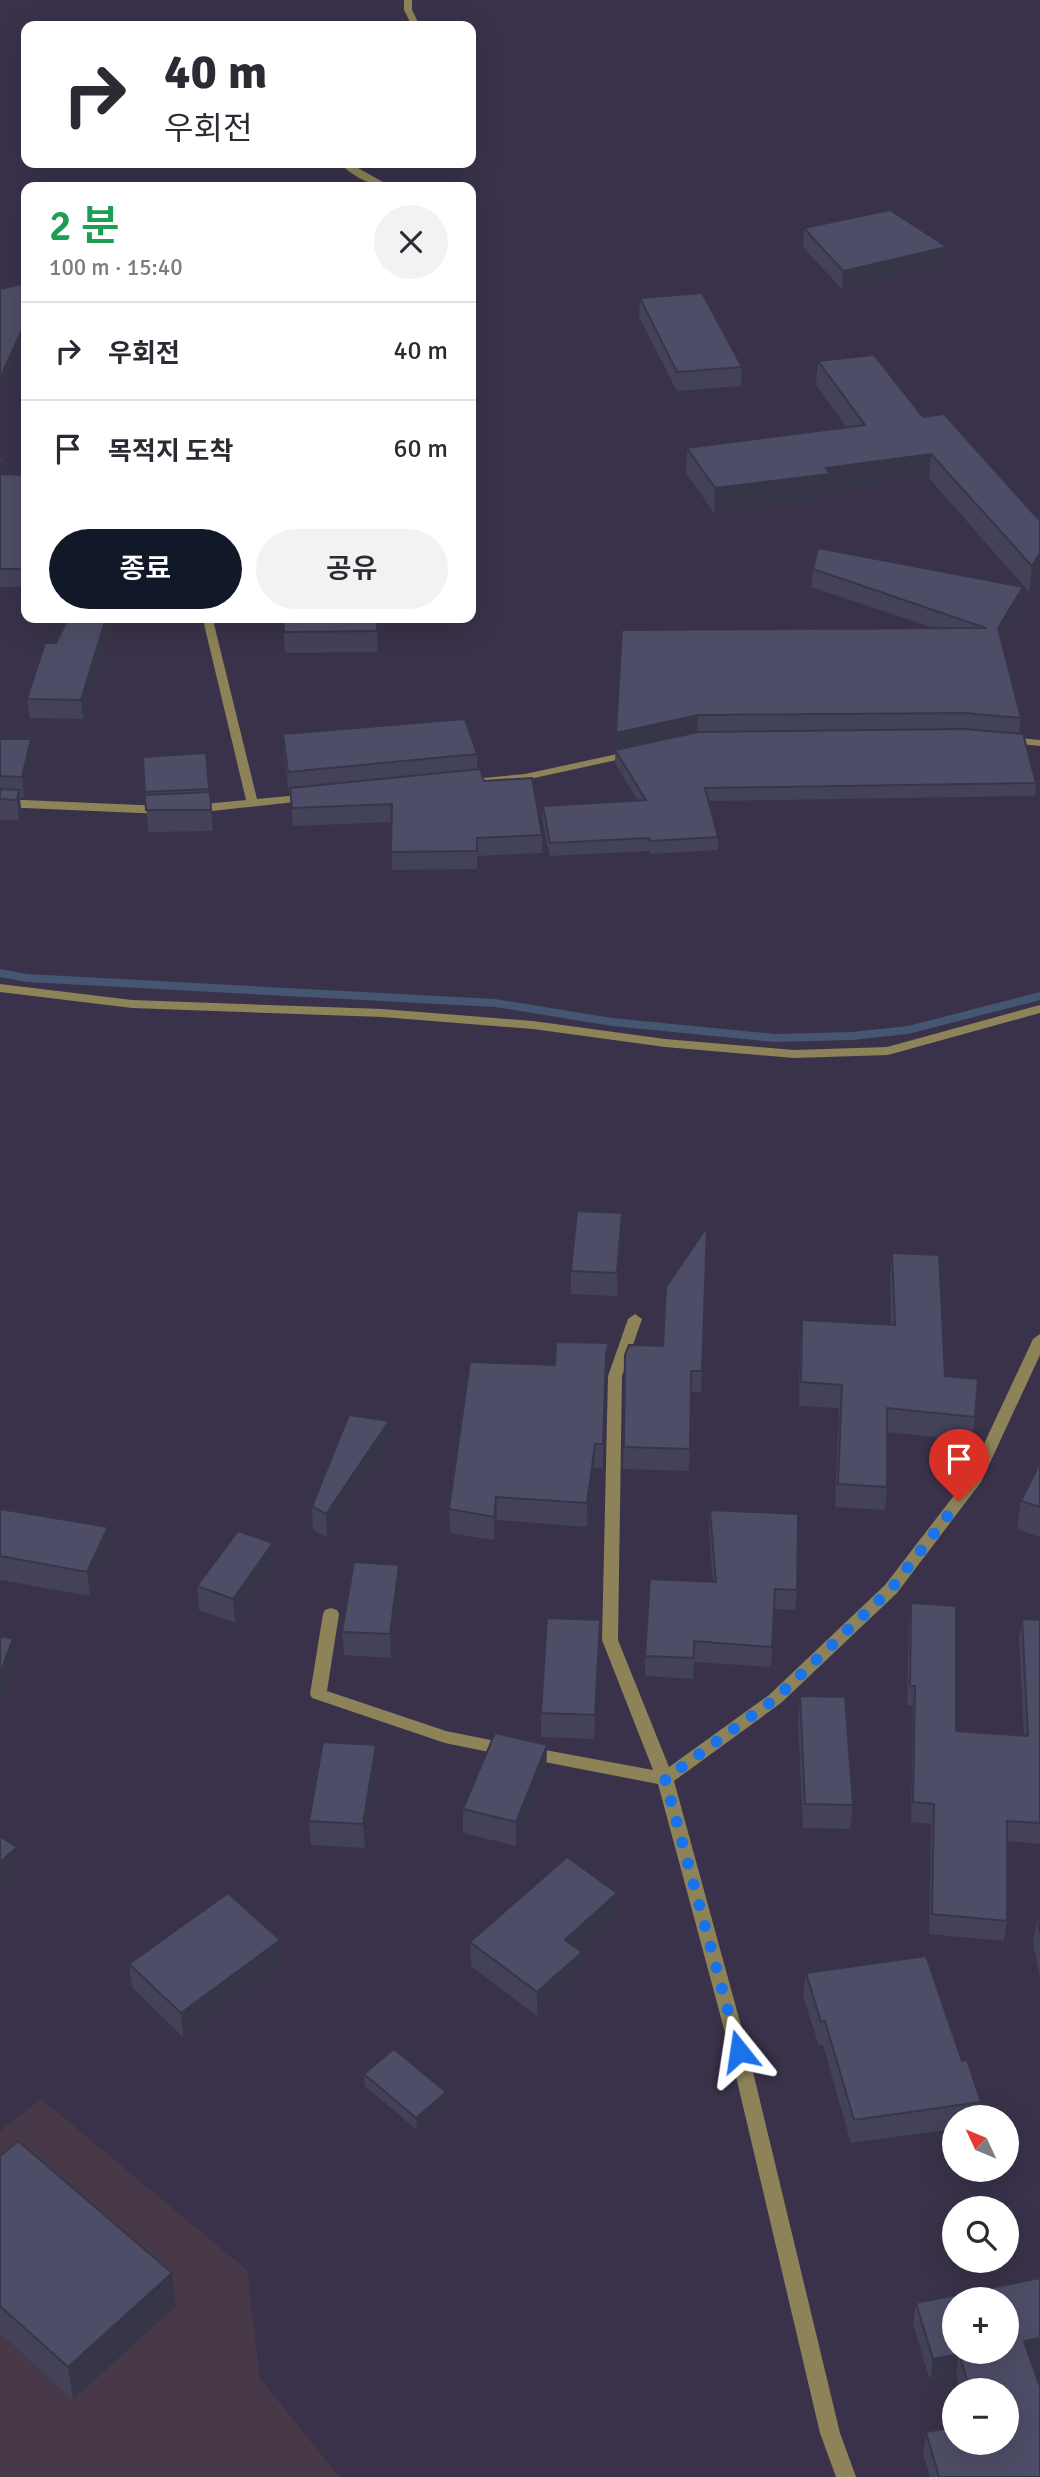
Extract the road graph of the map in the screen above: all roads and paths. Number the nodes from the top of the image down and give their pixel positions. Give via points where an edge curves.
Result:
1 (408, 0) edge
2 (414, 21) edge
3 (349, 168) edge
4 (377, 182) edge
5 (210, 623) edge
6 (989, 738) edge
7 (1040, 743) edge
8 (644, 751) edge
9 (457, 784) edge
10 (320, 797) edge
11 (0, 803) edge
12 (252, 803) junction
13 (185, 810) edge
14 (171, 811) edge
15 (0, 988) edge
16 (1040, 1009) edge
17 (635, 1319) dead end
18 (1040, 1339) edge
19 (331, 1614) dead end
20 (665, 1779) junction
21 (846, 2477) edge

1 - 2 street
3 - 4 street
5 - 12 street
6 - 7 street
8 - 9 street via 525,777
10 - 12 street
11 - 14 street
12 - 13 street
15 - 16 street via 132,1004 382,1013 533,1025 665,1044 794,1054 888,1051
17 - 20 street via 615,1376 610,1640
18 - 20 street via 976,1478 891,1589 775,1699
19 - 20 street via 318,1693 445,1737
20 - 21 street via 739,2051 830,2433

